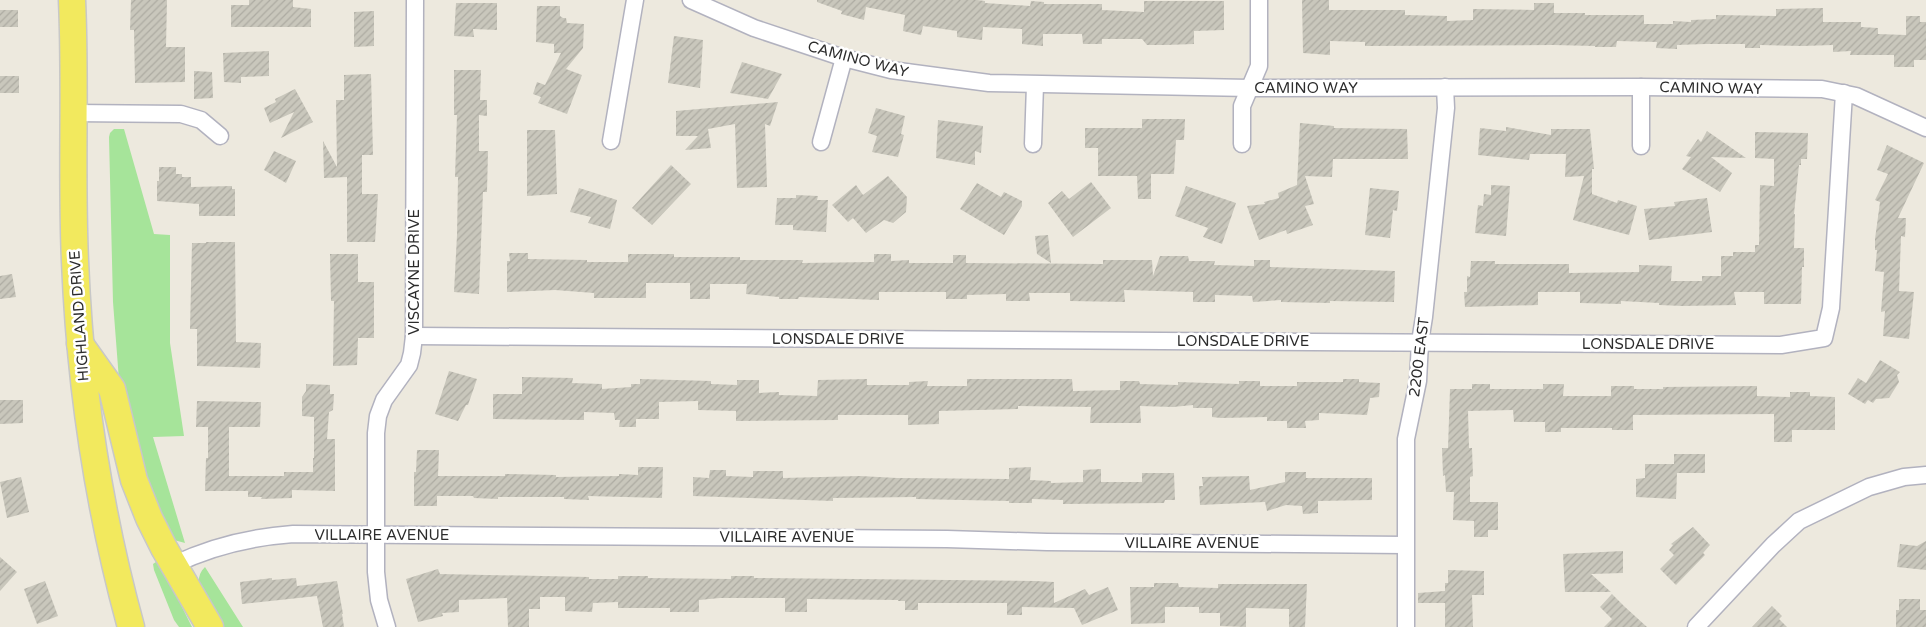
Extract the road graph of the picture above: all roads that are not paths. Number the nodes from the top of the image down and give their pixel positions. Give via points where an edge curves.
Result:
1 (72, 0) edge
2 (415, 0) edge
3 (635, 0) edge
4 (691, 0) edge
5 (1259, 0) edge
6 (844, 58) junction
7 (1035, 84) junction
8 (1445, 87) junction
9 (1641, 87) junction
10 (1250, 88) junction
11 (1844, 93) junction
12 (74, 113) junction
13 (1926, 128) edge
14 (220, 136) dead end
15 (611, 141) dead end
16 (821, 142) dead end
17 (1033, 144) dead end
18 (1242, 144) dead end
19 (1641, 146) dead end
20 (414, 336) junction
21 (1420, 342) junction
22 (80, 344) junction
23 (1926, 475) edge
24 (377, 534) junction
25 (1405, 545) junction
26 (173, 565) junction
27 (131, 627) edge
28 (210, 627) edge
29 (387, 627) edge
30 (1406, 627) edge
31 (1696, 627) edge

1 - 12 main road, HIGHLAND DRIVE
2 - 20 street, VISCAYNE DRIVE
3 - 15 street
4 - 6 street, CAMINO WAY via 754,28
5 - 10 street via 1259,66
6 - 7 street, CAMINO WAY via 937,77
6 - 16 street
7 - 10 street, CAMINO WAY
7 - 17 street
8 - 9 street, CAMINO WAY
8 - 10 street, CAMINO WAY
8 - 21 street, 2200 EAST via 1446,108
9 - 11 street, CAMINO WAY
9 - 19 street
10 - 18 street via 1242,106
11 - 13 street, CAMINO WAY via 1867,100
11 - 21 street, LONSDALE DRIVE via 1831,308 1824,338 1781,345
12 - 14 street via 181,114 201,120
12 - 22 main road, HIGHLAND DRIVE via 74,259
20 - 21 street, LONSDALE DRIVE
20 - 24 street, VISCAYNE DRIVE via 409,365 384,400 378,416
21 - 25 street, 2200 EAST via 1418,381 1406,439
22 - 26 main road via 112,389 134,480
22 - 27 main road, HIGHLAND DRIVE via 96,476
23 - 31 street via 1868,486 1799,521 1773,544
24 - 25 street, VILLAIRE AVENUE
24 - 26 street, VILLAIRE AVENUE via 269,536 193,556
24 - 29 street, VISCAYNE DRIVE via 379,600
25 - 30 street, 2200 EAST
26 - 28 main road

